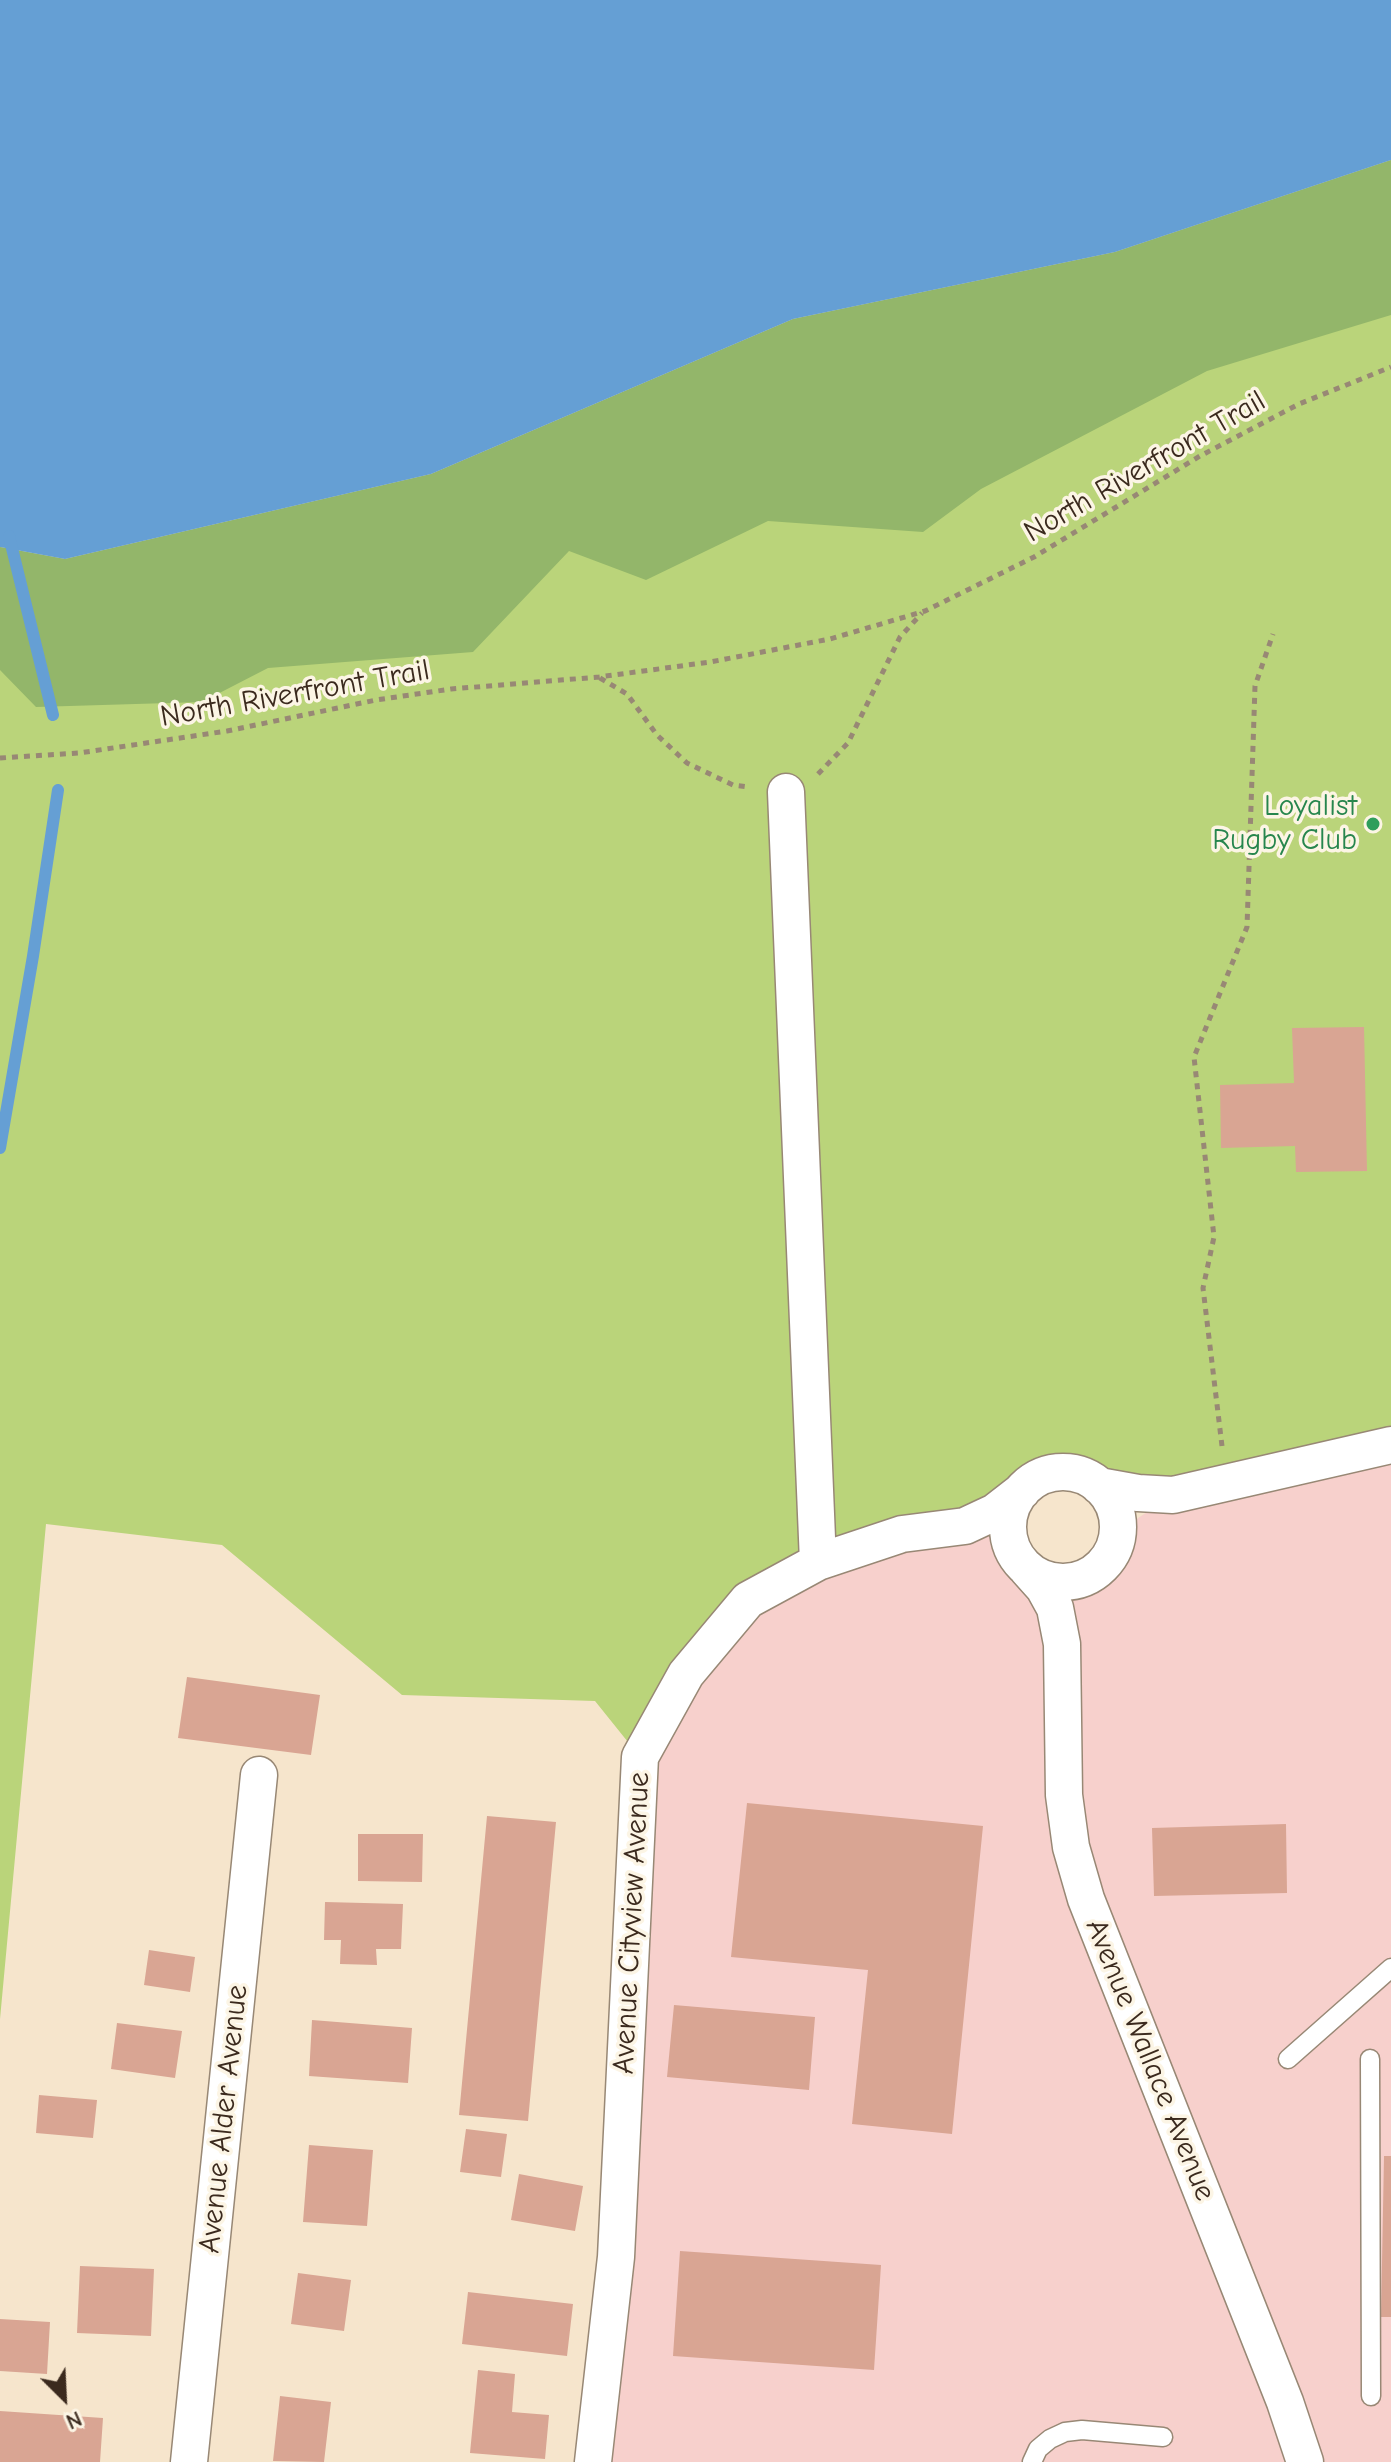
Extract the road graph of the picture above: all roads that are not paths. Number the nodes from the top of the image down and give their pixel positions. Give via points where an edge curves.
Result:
1 (786, 792) road end
2 (1391, 1445) edge
3 (1099, 1486) junction
4 (1022, 1491) junction
5 (1173, 1495) junction
6 (965, 1526) junction
7 (1104, 1561) junction
8 (818, 1562) junction
9 (1022, 1562) junction
10 (1062, 1644) junction
11 (259, 1775) dead end
12 (1391, 1968) edge
13 (1288, 2059) dead end
14 (1370, 2059) dead end
15 (1371, 2396) dead end
16 (1163, 2437) dead end
17 (189, 2462) edge
18 (593, 2462) edge
19 (1032, 2462) edge
20 (1305, 2462) edge

1 - 8 street
2 - 5 street
3 - 4 street via 1068,1472 1036,1480
3 - 5 street
3 - 7 street via 1117,1514 1118,1532
4 - 6 street, Avenue Cityview Avenue
4 - 9 street via 1008,1521 1009,1538
5 - 7 street via 1138,1518
6 - 8 street, Avenue Cityview Avenue via 902,1534
6 - 9 street via 992,1537
7 - 9 street via 1077,1581 1060,1582 1043,1578
7 - 10 street, Avenue Wallace Avenue via 1078,1593
8 - 18 street, Avenue Cityview Avenue via 748,1600 686,1674 640,1757 616,2257
9 - 10 street, Avenue Wallace Avenue via 1055,1608
10 - 20 street, Avenue Wallace Avenue via 1064,1795 1086,1899
11 - 17 street, Avenue Alder Avenue
12 - 13 lane
14 - 15 lane
16 - 19 lane via 1065,2432 1038,2449

